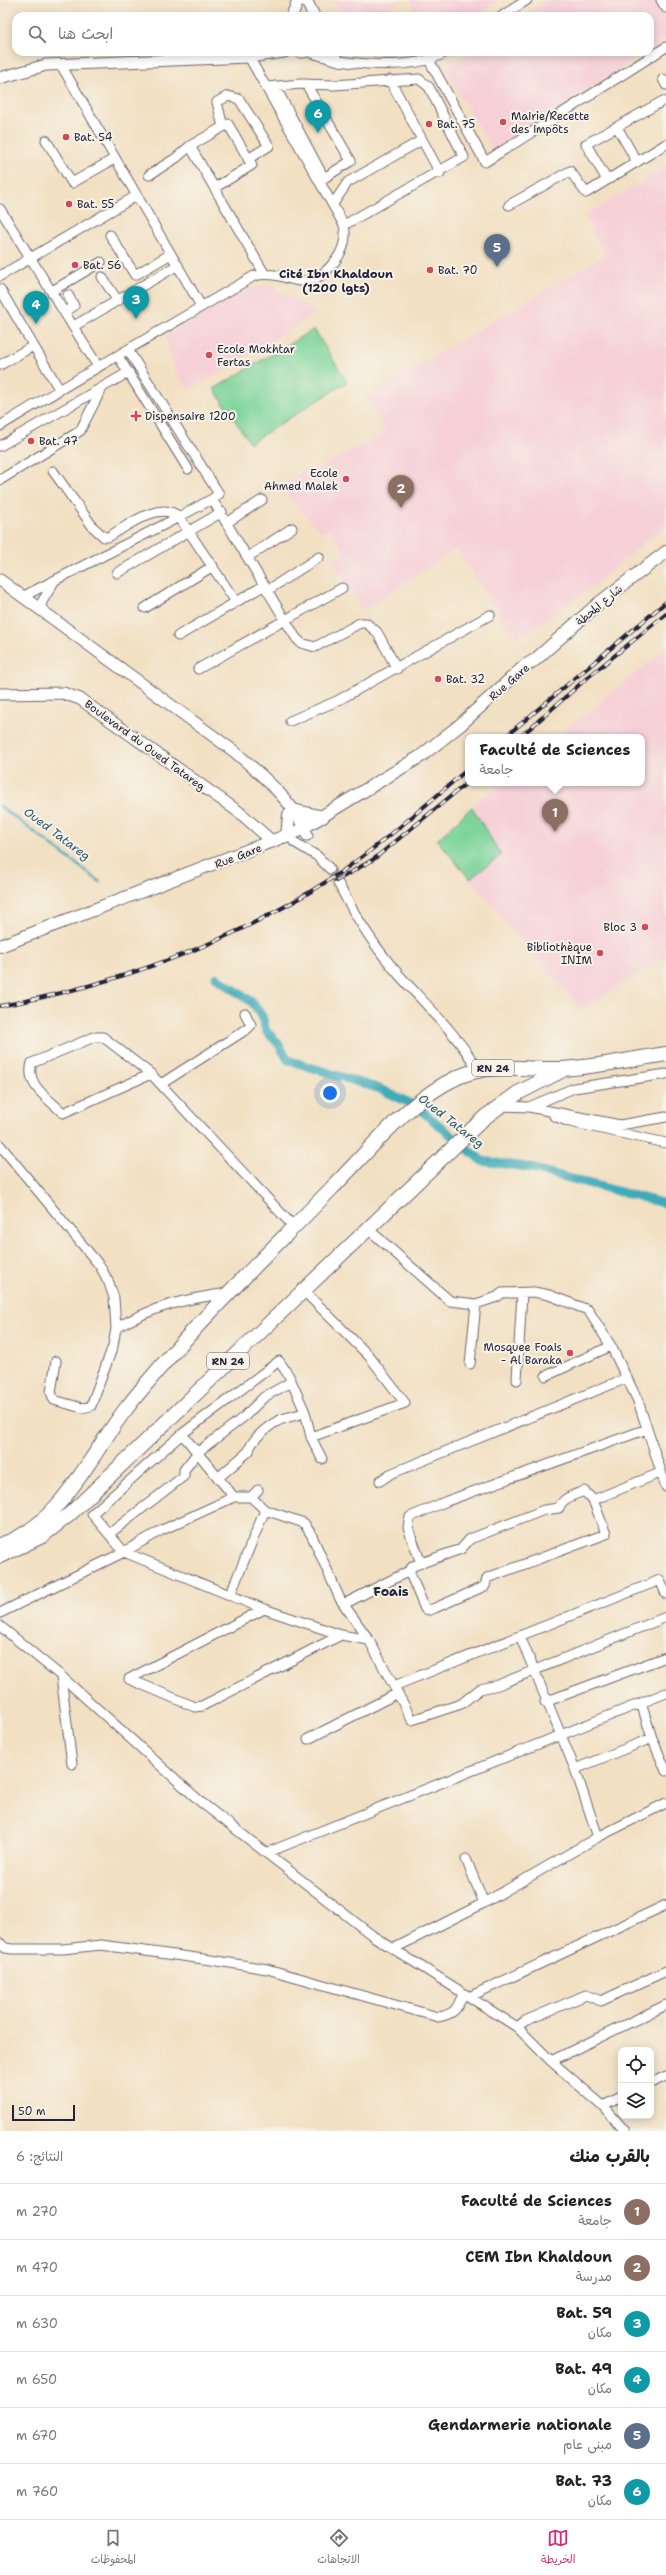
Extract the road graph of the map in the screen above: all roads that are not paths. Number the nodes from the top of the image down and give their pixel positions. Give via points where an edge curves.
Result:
1 (298, 0) edge
2 (306, 0) edge
3 (527, 0) edge
4 (661, 0) edge
5 (666, 8) edge
6 (294, 12) edge
7 (312, 12) edge
8 (508, 12) edge
9 (666, 48) edge
10 (254, 56) edge
11 (322, 56) edge
12 (336, 56) edge
13 (438, 56) edge
14 (653, 56) edge
15 (654, 56) edge
16 (249, 57) junction
17 (429, 60) junction
18 (339, 61) junction
19 (60, 65) junction
20 (0, 78) edge
21 (390, 80) junction
22 (306, 84) junction
23 (270, 86) junction
24 (665, 102) edge
25 (223, 127) junction
26 (617, 127) junction
27 (46, 140) dead end
28 (422, 140) junction
29 (666, 144) edge
30 (190, 146) junction
31 (114, 159) junction
32 (248, 159) junction
33 (637, 162) junction
34 (440, 173) junction
35 (149, 175) dead end
36 (607, 180) junction
37 (216, 186) junction
38 (136, 196) junction
39 (333, 204) junction
40 (509, 205) dead end
41 (0, 210) edge
42 (344, 225) junction
43 (110, 235) dead end
44 (171, 254) junction
45 (31, 258) junction
46 (101, 262) dead end
47 (178, 265) junction
48 (264, 273) junction
49 (0, 276) edge
50 (102, 277) dead end
51 (0, 289) edge
52 (52, 291) junction
53 (68, 295) dead end
54 (118, 300) junction
55 (201, 306) junction
56 (65, 312) junction
57 (74, 326) junction
58 (33, 346) junction
59 (128, 350) junction
60 (118, 356) junction
61 (0, 365) edge
62 (97, 365) junction
63 (129, 372) junction
64 (103, 387) junction
65 (59, 389) junction
66 (0, 426) edge
67 (0, 446) edge
68 (188, 469) dead end
69 (53, 471) dead end
70 (0, 480) edge
71 (212, 499) junction
72 (262, 500) dead end
73 (222, 512) junction
74 (179, 517) junction
75 (228, 522) junction
76 (292, 528) dead end
77 (190, 531) junction
78 (666, 552) edge
79 (319, 557) dead end
80 (248, 558) junction
81 (213, 566) junction
82 (117, 573) dead end
83 (56, 579) junction
84 (0, 580) edge
85 (266, 588) junction
86 (342, 588) dead end
87 (22, 597) junction
88 (236, 602) junction
89 (145, 608) dead end
90 (41, 610) junction
91 (490, 615) dead end
92 (285, 619) junction
93 (178, 636) dead end
94 (535, 660) junction
95 (397, 669) junction
96 (198, 670) dead end
97 (0, 694) edge
98 (290, 720) dead end
99 (291, 812) junction
100 (323, 817) junction
101 (299, 835) junction
102 (273, 842) junction
103 (264, 850) junction
104 (330, 869) tunnel mouth
105 (338, 883) tunnel mouth
106 (0, 946) edge
107 (0, 953) edge
108 (245, 1013) dead end
109 (666, 1054) edge
110 (565, 1068) junction
111 (478, 1070) junction
112 (151, 1074) junction
113 (666, 1074) edge
114 (161, 1084) junction
115 (498, 1106) junction
116 (529, 1107) junction
117 (546, 1110) junction
118 (666, 1117) edge
119 (666, 1143) edge
120 (0, 1145) edge
121 (294, 1227) junction
122 (367, 1228) junction
123 (302, 1290) junction
124 (231, 1293) junction
125 (522, 1293) junction
126 (476, 1304) junction
127 (116, 1328) junction
128 (610, 1346) junction
129 (56, 1361) dead end
130 (470, 1364) dead end
131 (546, 1376) dead end
132 (627, 1378) junction
133 (517, 1380) dead end
134 (291, 1382) junction
135 (305, 1412) junction
136 (647, 1429) junction
137 (182, 1434) junction
138 (311, 1438) junction
139 (198, 1452) junction
140 (322, 1459) dead end
141 (218, 1478) junction
142 (664, 1480) edge
143 (380, 1481) dead end
144 (258, 1490) dead end
145 (234, 1496) junction
146 (251, 1497) junction
147 (593, 1500) junction
148 (265, 1510) junction
149 (109, 1534) junction
150 (0, 1545) edge
151 (124, 1552) junction
152 (0, 1556) edge
153 (421, 1563) junction
154 (409, 1571) junction
155 (666, 1594) edge
156 (230, 1595) junction
157 (344, 1604) junction
158 (264, 1609) junction
159 (0, 1613) edge
160 (666, 1617) edge
161 (0, 1626) edge
162 (341, 1635) junction
163 (520, 1636) junction
164 (369, 1640) junction
165 (666, 1657) edge
166 (534, 1670) junction
167 (61, 1676) junction
168 (396, 1689) junction
169 (666, 1693) edge
170 (545, 1702) junction
171 (641, 1703) junction
172 (560, 1736) junction
173 (652, 1738) junction
174 (308, 1739) dead end
175 (72, 1764) dead end
176 (575, 1769) junction
177 (666, 1771) edge
178 (666, 1803) edge
179 (598, 1837) junction
180 (266, 1853) junction
181 (466, 1859) dead end
182 (484, 1903) junction
183 (666, 1905) edge
184 (0, 1943) edge
185 (395, 1948) junction
186 (666, 1971) edge
187 (467, 1995) junction
188 (666, 2005) edge
189 (517, 2027) junction
190 (551, 2061) junction
191 (666, 2076) edge
192 (654, 2082) edge
193 (618, 2098) edge
194 (603, 2106) junction
195 (624, 2131) edge

1 - 6 street
2 - 7 street
3 - 8 street
4 - 5 street
9 - 15 street
10 - 16 street
11 - 18 street
12 - 18 street
13 - 17 street
14 - 17 street via 486,162
16 - 19 street
16 - 23 street
17 - 18 street via 374,64
19 - 20 street via 46,65
19 - 31 street
21 - 22 street via 334,85
21 - 28 street
21 - 34 street via 419,79 430,87 464,155 463,160
22 - 23 street
22 - 23 street via 351,161 324,178
23 - 39 street
24 - 26 street
25 - 30 street
25 - 32 street via 228,124
25 - 32 street via 217,102 228,96 239,99 269,146
26 - 33 street
26 - 36 street via 586,144
27 - 31 street via 72,183
28 - 34 street
28 - 39 street via 348,182
29 - 33 street
30 - 35 street
30 - 37 street
31 - 38 street
32 - 37 street via 252,165
33 - 36 street
34 - 42 street
36 - 40 street via 586,193 570,171
37 - 48 street
38 - 44 street
38 - 45 street
39 - 42 street
41 - 45 street
42 - 48 street via 344,245 328,269 317,278 294,281
43 - 44 street via 135,275
44 - 47 street
45 - 49 street
45 - 52 street
46 - 52 street
47 - 54 street
47 - 55 street
48 - 55 street
50 - 54 street
51 - 58 street
52 - 56 street
53 - 56 street via 74,306
54 - 57 street
55 - 59 street
56 - 57 street
57 - 62 street
58 - 61 street
58 - 65 street
59 - 60 street
59 - 71 street via 219,494
60 - 62 street
60 - 63 street
62 - 65 street
63 - 64 street
63 - 68 street
64 - 67 street
64 - 70 street via 80,431
65 - 66 street
69 - 74 street via 93,527 104,537 153,512 168,511
71 - 73 street
71 - 74 street
72 - 75 street
73 - 75 street
73 - 77 street
74 - 77 street
74 - 83 street
75 - 80 street
76 - 80 street
77 - 81 street
77 - 82 street
78 - 94 main road, شارع المحطة via 599,603
79 - 85 street
80 - 85 street
81 - 88 street
81 - 89 street
83 - 87 street
83 - 90 street via 42,602
84 - 87 street
85 - 88 street
85 - 92 street
86 - 92 street
87 - 90 street
88 - 93 street
90 - 99 street via 211,734 260,774
91 - 95 street
92 - 95 street via 301,643 315,647 360,623 366,623 377,632
92 - 96 street
94 - 100 main road, Rue Gare via 421,756
94 - 101 main road, Rue Gare via 503,694 426,759
95 - 98 street via 337,701
97 - 102 street, Boulevard du Oued Tatareg via 63,692 80,699 239,812
99 - 100 main road
99 - 101 main road
99 - 101 street
100 - 101 main road, Rue Gare
101 - 102 main road, Rue Gare
101 - 103 main road, Rue Gare
101 - 104 street
102 - 103 main road, Rue Gare
103 - 106 main road, Rue Gare
103 - 107 main road, Rue Gare
105 - 111 street via 350,908 371,938 400,975 457,1037
108 - 114 street via 251,1025 247,1029
109 - 110 main road, RN 24
110 - 111 main road, RN 24 via 498,1067
110 - 115 main road, RN 24
111 - 121 main road, RN 24 via 453,1080 427,1095 403,1116
112 - 112 street via 63,1113 30,1081 29,1072 32,1063 94,1037 103,1037
112 - 114 street
113 - 116 street via 574,1088
114 - 121 street
115 - 116 street
115 - 122 main road, RN 24 via 446,1151
116 - 117 street
117 - 118 street via 620,1125
117 - 119 street via 570,1122
120 - 127 street via 100,1266 114,1298
121 - 124 main road, RN 24
122 - 123 main road, RN 24
122 - 126 street via 450,1301
123 - 138 street via 369,1356 405,1403
123 - 152 main road, RN 24 via 56,1526 30,1543
124 - 127 street via 166,1304
124 - 150 main road, RN 24 via 126,1409 51,1513 30,1532
125 - 126 street via 502,1293
125 - 128 street via 549,1295 588,1310
125 - 133 street
126 - 130 street
127 - 129 street via 113,1346 91,1406 82,1408 54,1400 50,1392
128 - 131 street
128 - 132 street
132 - 136 street
132 - 143 street via 397,1471
134 - 135 street
134 - 137 street via 279,1361
134 - 139 street via 264,1397 245,1416
135 - 138 street
135 - 141 street via 295,1418 284,1418 255,1439 248,1451
136 - 142 street
136 - 153 street via 410,1517 408,1528
137 - 139 street
137 - 149 street via 92,1514
138 - 140 street
139 - 141 street
139 - 149 street via 184,1470 184,1476
141 - 145 street
142 - 147 street
144 - 146 street
145 - 146 street
145 - 151 street via 160,1531
146 - 148 street
147 - 153 street via 584,1491 562,1502 559,1508 544,1510 470,1539 461,1549
147 - 154 street via 606,1534 487,1578 485,1586 430,1610 425,1609
148 - 156 street
148 - 157 street via 304,1523
149 - 151 street
151 - 156 street
151 - 159 street
153 - 154 street
154 - 157 street
155 - 163 street via 660,1580
156 - 158 street
157 - 164 street
158 - 162 street
158 - 162 street via 128,1680 195,1707 202,1706
160 - 166 street
161 - 167 street
162 - 164 street
163 - 166 street
163 - 168 street
164 - 168 street
165 - 170 street
166 - 168 street via 498,1685 480,1689 461,1704 416,1720 410,1718
166 - 170 street
167 - 175 street
167 - 180 street via 202,1803
168 - 174 street
169 - 171 street
170 - 172 street
171 - 172 street
171 - 173 street
172 - 176 street
172 - 180 street
173 - 176 street
173 - 177 street
176 - 179 street
178 - 179 street
179 - 182 street
180 - 185 street via 373,1936
181 - 182 street
182 - 185 street
183 - 187 street
184 - 187 street via 5,1948 12,1949 68,1949 100,1945 267,1969 438,2017 456,2011
185 - 187 street
186 - 189 street via 601,2001 586,1995 525,2021
187 - 189 street
188 - 190 street
189 - 190 street
190 - 194 street
191 - 192 street
193 - 194 street
194 - 195 street

